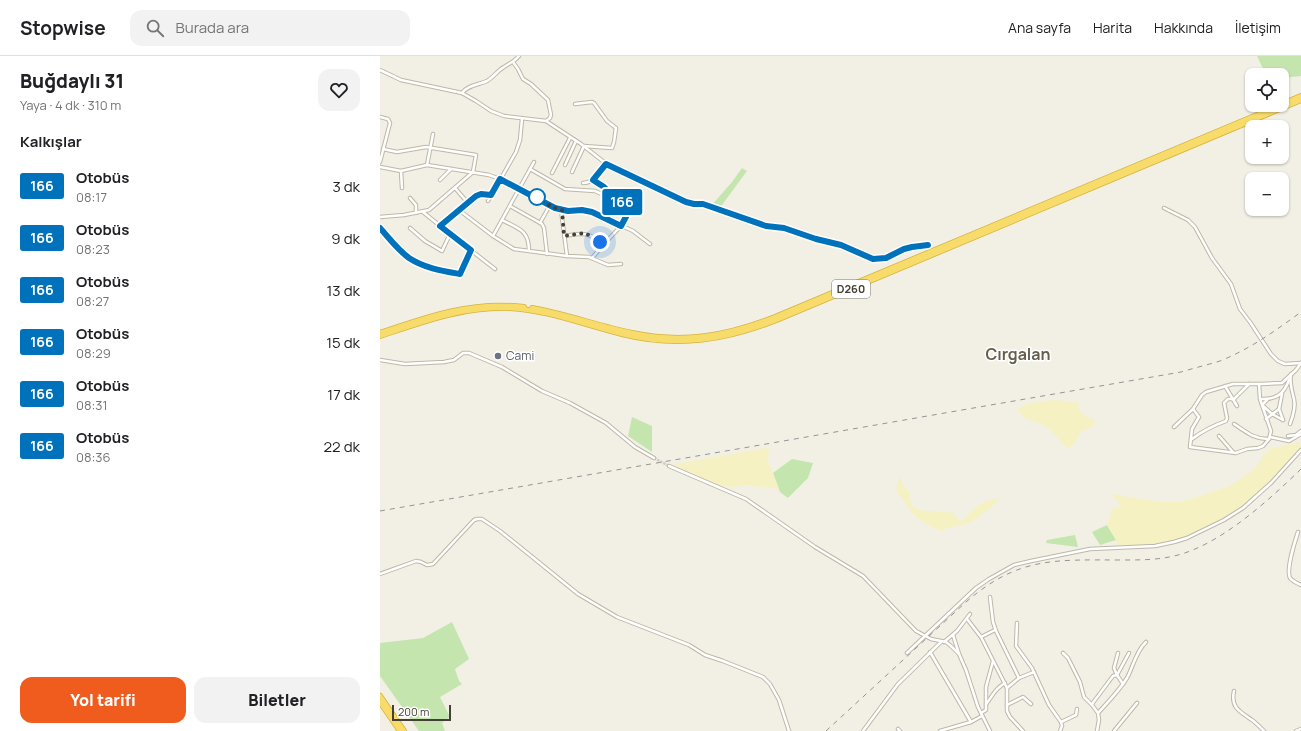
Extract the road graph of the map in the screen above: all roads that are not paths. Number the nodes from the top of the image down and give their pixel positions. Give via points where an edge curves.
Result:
1 (519, 56) edge
2 (513, 62) junction
3 (380, 70) edge
4 (462, 93) junction
5 (1301, 96) edge
6 (1301, 100) edge
7 (1289, 101) edge
8 (575, 104) dead end
9 (1264, 112) edge
10 (380, 117) edge
11 (522, 119) junction
12 (546, 121) junction
13 (433, 134) dead end
14 (570, 138) junction
15 (576, 141) junction
16 (584, 146) junction
17 (431, 148) junction
18 (383, 149) junction
19 (380, 162) edge
20 (534, 162) dead end
21 (606, 164) junction
22 (427, 165) junction
23 (564, 165) dead end
24 (380, 167) edge
25 (452, 169) junction
26 (530, 169) junction
27 (401, 171) junction
28 (473, 172) junction
29 (572, 172) dead end
30 (552, 173) dead end
31 (500, 179) junction
32 (440, 180) dead end
33 (593, 180) junction
34 (583, 183) dead end
35 (402, 188) dead end
36 (455, 188) junction
37 (520, 189) junction
38 (491, 195) junction
39 (410, 198) dead end
40 (488, 201) dead end
41 (618, 201) junction
42 (468, 202) junction
43 (510, 206) junction
44 (550, 206) junction
45 (1164, 208) dead end
46 (459, 210) junction
47 (562, 210) junction
48 (423, 212) junction
49 (416, 213) junction
50 (380, 217) edge
51 (502, 220) junction
52 (540, 223) junction
53 (440, 226) junction
54 (621, 226) junction
55 (380, 228) edge
56 (410, 228) dead end
57 (450, 234) junction
58 (493, 236) junction
59 (564, 236) junction
60 (650, 244) dead end
61 (603, 245) junction
62 (928, 245) dead end
63 (471, 250) junction
64 (528, 251) junction
65 (547, 254) junction
66 (567, 256) junction
67 (592, 258) junction
68 (620, 264) dead end
69 (495, 269) dead end
70 (380, 333) edge
71 (380, 336) edge
72 (380, 360) edge
73 (1301, 363) edge
74 (1291, 374) junction
75 (1290, 379) junction
76 (1250, 384) junction
77 (1259, 384) junction
78 (1225, 386) junction
79 (1282, 393) junction
80 (1234, 399) junction
81 (1267, 399) junction
82 (1260, 400) junction
83 (1262, 405) junction
84 (1238, 406) dead end
85 (1193, 408) junction
86 (1279, 409) junction
87 (1272, 414) junction
88 (1266, 419) junction
89 (1234, 424) dead end
90 (1290, 424) dead end
91 (1174, 427) dead end
92 (1301, 432) edge
93 (1219, 436) dead end
94 (1288, 436) dead end
95 (1270, 438) junction
96 (1191, 439) junction
97 (1301, 450) edge
98 (1233, 453) junction
99 (654, 458) tunnel mouth
100 (669, 466) tunnel mouth
101 (1298, 532) dead end
102 (380, 574) edge
103 (1301, 585) edge
104 (990, 596) dead end
105 (970, 614) dead end
106 (967, 619) junction
107 (1017, 623) dead end
108 (995, 630) junction
109 (953, 635) junction
110 (926, 636) junction
111 (981, 637) junction
112 (943, 642) junction
113 (1146, 642) dead end
114 (930, 652) junction
115 (907, 653) dead end
116 (1063, 653) dead end
117 (1118, 653) dead end
118 (1129, 653) dead end
119 (959, 654) junction
120 (993, 661) junction
121 (1034, 672) junction
122 (1117, 675) junction
123 (1019, 678) junction
124 (1005, 683) junction
125 (1123, 684) junction
126 (1007, 688) junction
127 (1234, 691) dead end
128 (380, 696) edge
129 (380, 702) edge
130 (1137, 703) dead end
131 (986, 704) junction
132 (1031, 704) dead end
133 (1092, 704) junction
134 (1006, 705) junction
135 (1078, 709) dead end
136 (1098, 713) junction
137 (982, 714) junction
138 (971, 722) junction
139 (1061, 722) junction
140 (1301, 729) edge
141 (400, 731) edge
142 (404, 731) edge
143 (788, 731) edge
144 (863, 731) edge
145 (940, 731) edge
146 (990, 731) edge
147 (1023, 731) edge
148 (1060, 731) edge
149 (1097, 731) edge
150 (1114, 731) edge
151 (1264, 731) edge
152 (1296, 731) edge

1 - 2 street
2 - 4 street via 501,68 492,78 469,87
2 - 12 street via 524,80 548,100 551,115
3 - 4 street via 401,80
4 - 11 street via 496,113
5 - 7 highway, D260
6 - 71 highway, D260 via 779,319 734,335 695,341 655,340 537,312 496,308 452,314
8 - 16 street via 593,102 616,129 612,148
9 - 70 highway, D260 via 775,317 730,332 691,338 655,337 630,333 548,311 496,305 451,310
10 - 18 street via 388,119 390,123
11 - 12 street
11 - 31 street via 518,148
12 - 14 street
13 - 17 street
14 - 15 street
14 - 30 street
15 - 16 street
15 - 23 street
16 - 21 street
16 - 29 street
17 - 18 street via 398,152
17 - 22 street
17 - 28 street via 476,155
18 - 19 street
20 - 26 street
21 - 33 street
21 - 62 street via 686,202 703,204 766,226 784,228 841,245 868,258 884,258 904,249
22 - 25 street
22 - 27 street
24 - 27 street
25 - 28 street
25 - 32 street
26 - 37 street
26 - 41 street via 565,189 593,190
27 - 35 street
28 - 31 street
28 - 36 street
31 - 37 street
31 - 38 street
33 - 34 street
33 - 41 street
36 - 42 street
36 - 48 street
37 - 43 street
37 - 44 street
38 - 40 street
38 - 42 street via 478,195
39 - 49 street via 416,205
41 - 54 street via 627,205 629,209
42 - 46 street
43 - 51 street
43 - 52 street
44 - 47 street
44 - 52 street
45 - 73 street via 1188,220 1195,227 1212,258 1231,284 1240,309 1269,352 1283,363
46 - 53 street
46 - 58 street
47 - 54 street via 592,212
47 - 59 street
48 - 49 street
48 - 53 street
49 - 50 street
51 - 58 street
51 - 64 street via 525,234
52 - 65 street via 544,228
53 - 57 street
54 - 60 street
54 - 61 street
55 - 63 street via 408,257 440,271 460,274
56 - 57 street via 424,241 442,251
57 - 63 street
58 - 64 street via 512,248
59 - 61 street via 585,233
59 - 66 street
61 - 67 street
63 - 69 street
64 - 65 street
65 - 66 street
66 - 67 street
67 - 68 street via 607,265
72 - 99 street via 409,364 451,361 466,353 476,356 502,367 542,391 606,423 635,447
73 - 74 street
74 - 75 street
74 - 77 street via 1282,382
75 - 79 street
75 - 90 street via 1294,404
76 - 77 street
76 - 78 street
76 - 80 street
77 - 82 street
78 - 80 street
78 - 85 street via 1205,393
79 - 81 street
79 - 86 street
80 - 84 street
80 - 96 street via 1228,399 1224,403 1226,421 1204,430
81 - 82 street
81 - 83 street
82 - 83 street
83 - 87 street
83 - 88 street
85 - 91 street
85 - 96 street via 1199,417 1192,429
86 - 87 street
86 - 87 street via 1283,420
87 - 88 street
88 - 95 street via 1271,428
89 - 95 street via 1255,437
92 - 94 street
92 - 95 street via 1289,441
93 - 98 street
95 - 98 street via 1260,447
96 - 98 street via 1190,447
97 - 110 street via 1262,492 1234,514 1209,527 1182,540 1164,544 1082,550 1014,565 976,588
100 - 110 street via 744,497 866,579 916,632
101 - 103 street via 1289,574
102 - 143 street via 416,561 427,565 433,564 473,521 482,519 578,594 617,617 763,677 779,700
104 - 108 street
105 - 106 street
106 - 109 street
106 - 111 street
107 - 121 street via 1016,646
108 - 111 street
108 - 123 street
109 - 112 street
109 - 119 street
110 - 112 street
110 - 115 street
111 - 120 street
112 - 114 street
112 - 119 street
113 - 125 street
114 - 138 street
114 - 144 street via 898,684
116 - 133 street via 1069,659 1080,682 1084,698
117 - 122 street via 1114,665
118 - 122 street
119 - 137 street
120 - 124 street
120 - 131 street via 986,687
121 - 123 street
121 - 139 street via 1049,705
122 - 125 street
122 - 133 street via 1113,676
123 - 126 street
124 - 126 street
124 - 131 street via 998,687
125 - 136 street
126 - 134 street
127 - 151 street via 1238,710
128 - 142 highway
129 - 141 highway
130 - 150 street
131 - 137 street via 986,710
132 - 134 street via 1022,698
133 - 136 street
134 - 147 street via 1009,715
135 - 139 street via 1076,715
136 - 149 street
137 - 138 street
137 - 146 street
138 - 145 street
139 - 148 street
140 - 152 street

